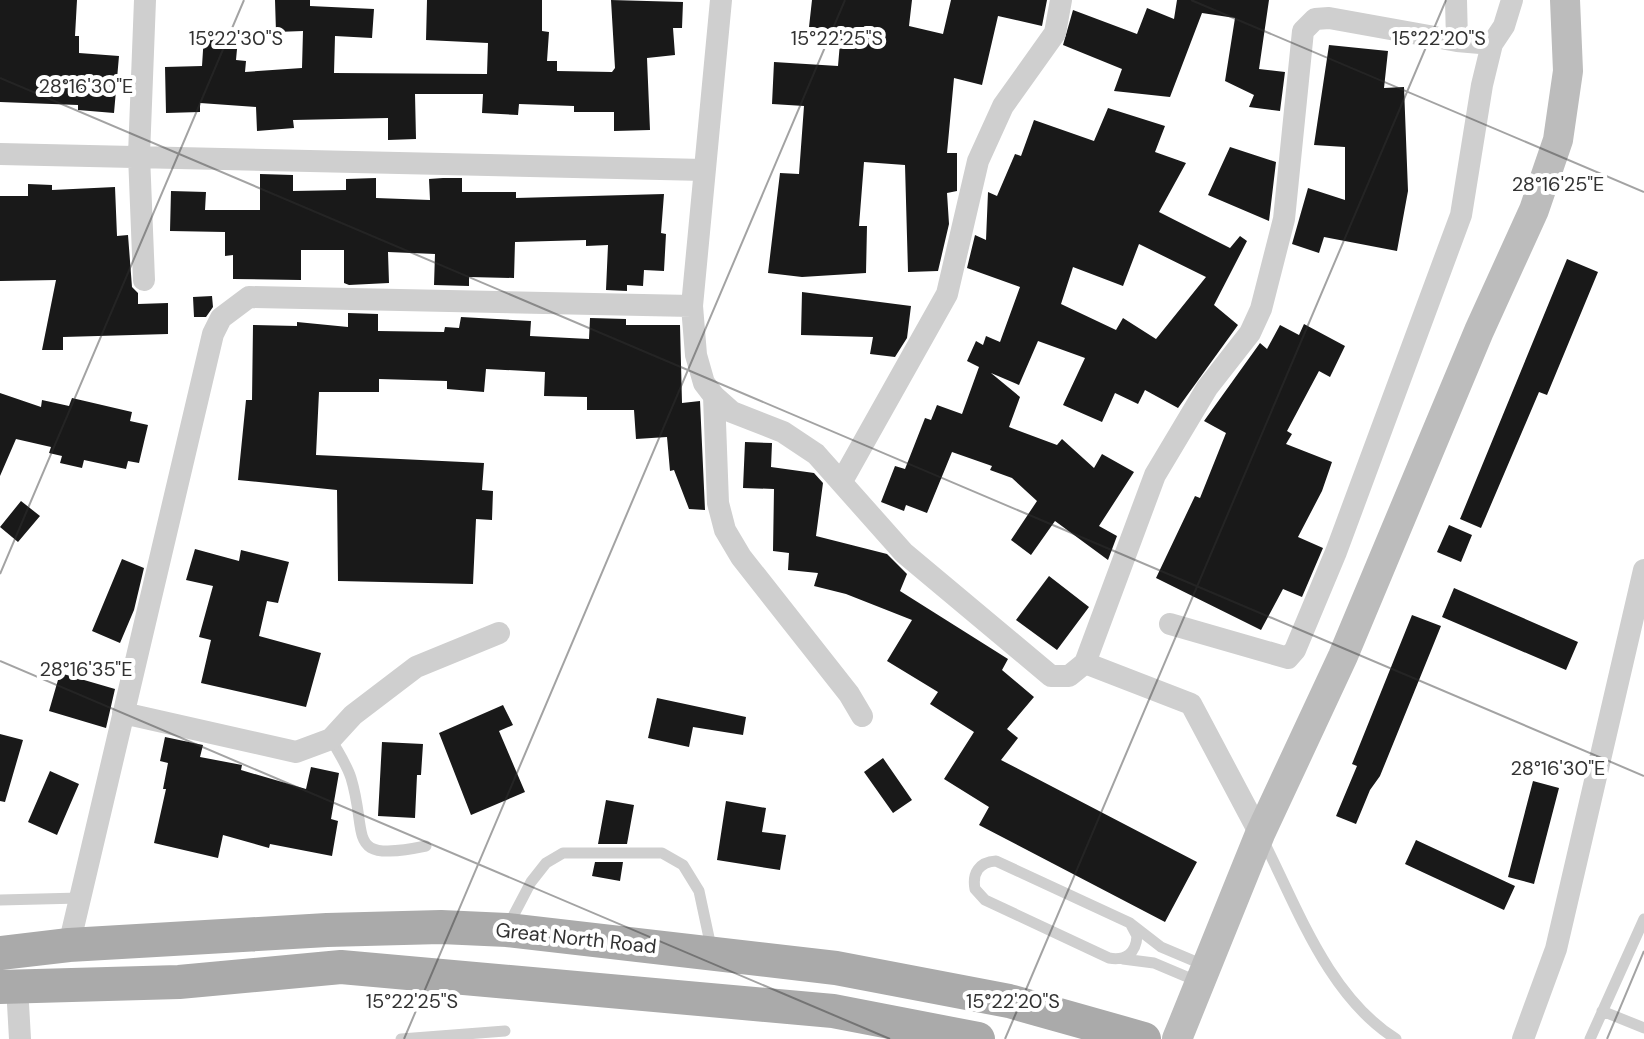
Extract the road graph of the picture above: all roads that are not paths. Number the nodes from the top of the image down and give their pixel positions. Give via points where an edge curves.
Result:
1 (145, 0) edge
2 (721, 0) edge
3 (1061, 0) edge
4 (1456, 0) edge
5 (1512, 0) edge
6 (1565, 0) edge
7 (1457, 41) junction
8 (1492, 44) junction
9 (0, 154) edge
10 (139, 155) junction
11 (704, 170) junction
12 (144, 280) dead end
13 (692, 306) junction
14 (714, 396) junction
15 (842, 481) junction
16 (1644, 570) edge
17 (1170, 624) dead end
18 (499, 633) dead end
19 (1085, 663) junction
20 (123, 713) junction
21 (862, 716) dead end
22 (331, 739) junction
23 (1260, 834) junction
24 (426, 846) dead end
25 (80, 898) junction
26 (0, 900) edge
27 (1644, 919) edge
28 (1130, 923) junction
29 (507, 930) junction
30 (69, 945) junction
31 (712, 952) junction
32 (0, 953) edge
33 (1123, 959) junction
34 (1203, 974) junction
35 (9, 987) edge
36 (1602, 1011) junction
37 (1644, 1028) edge
38 (505, 1031) dead end
39 (20, 1039) edge
40 (401, 1039) edge
41 (978, 1039) edge
42 (1144, 1039) edge
43 (1177, 1039) edge
44 (1396, 1039) edge
45 (1523, 1039) edge
46 (1590, 1039) edge

1 - 10 street
2 - 11 street
3 - 15 street via 1055,33 1003,106 978,161 947,294
4 - 7 street
5 - 8 street
6 - 23 street via 1568,71 1560,126 1534,210 1343,656
7 - 8 street
7 - 19 street via 1329,18 1315,19 1303,31 1284,219 1261,309 1155,475
8 - 17 street via 1461,215 1295,650 1288,658
9 - 10 street
10 - 11 street
10 - 12 street
11 - 13 street
13 - 14 street via 696,355
13 - 20 street via 249,297 235,304 213,334
14 - 15 street via 732,412 783,432 816,454
14 - 21 street via 718,503 725,530
15 - 19 street via 904,553 1051,676 1069,676
16 - 45 street via 1559,934
18 - 22 street via 416,667 353,715
19 - 23 street via 1191,704
20 - 22 street via 296,752
20 - 25 street
22 - 24 lane via 351,777 359,837 386,854
23 - 34 street
23 - 44 lane via 1331,973 1369,1022
25 - 26 lane
25 - 30 street
27 - 36 lane
28 - 33 lane via 1137,943
28 - 33 lane via 996,861 983,864 974,874 975,889 985,900 1109,958
28 - 34 lane
29 - 30 main road, Great North Road via 327,930
29 - 31 main road, Great North Road
29 - 31 lane via 531,882 546,863 563,853 662,853 683,865 699,891
30 - 32 main road, Great North Road
31 - 42 main road, Great North Road via 836,968 1009,1001
33 - 34 lane
34 - 43 street
35 - 39 street
35 - 41 main road via 179,982 341,967 833,1011
36 - 37 lane
36 - 46 lane
38 - 40 lane

